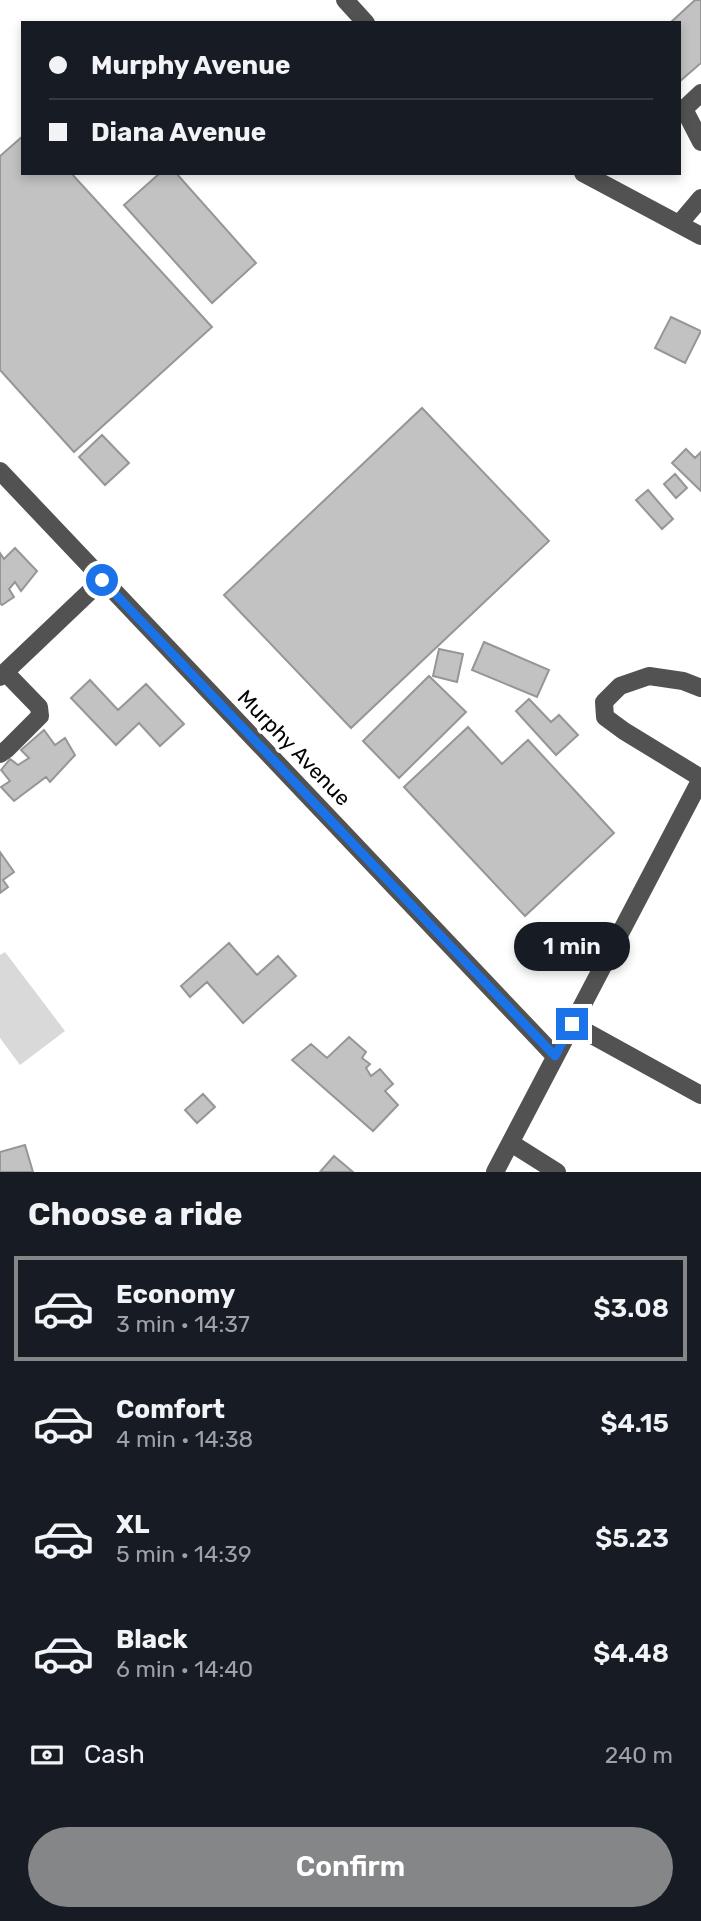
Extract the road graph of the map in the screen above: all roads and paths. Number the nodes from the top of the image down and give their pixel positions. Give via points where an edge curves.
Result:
1 (345, 0) edge
2 (364, 21) edge
3 (701, 93) edge
4 (701, 142) edge
5 (587, 175) edge
6 (701, 198) edge
7 (679, 224) junction
8 (701, 236) edge
9 (0, 471) edge
10 (102, 580) junction
11 (3, 674) edge
12 (701, 688) edge
13 (0, 754) edge
14 (701, 778) edge
15 (572, 1024) junction
16 (555, 1056) junction
17 (701, 1095) edge
18 (511, 1143) junction
19 (495, 1172) edge
20 (557, 1172) edge

1 - 2 street
3 - 4 street via 684,109
5 - 7 street
6 - 7 street
7 - 8 street
9 - 10 street, Murphy Avenue
10 - 11 street
10 - 16 street, Murphy Avenue
11 - 13 street via 39,706 40,716
12 - 14 street via 649,676 620,686 604,702 606,717
14 - 15 street
15 - 16 street
15 - 17 street
16 - 18 street
18 - 19 street
18 - 20 street

